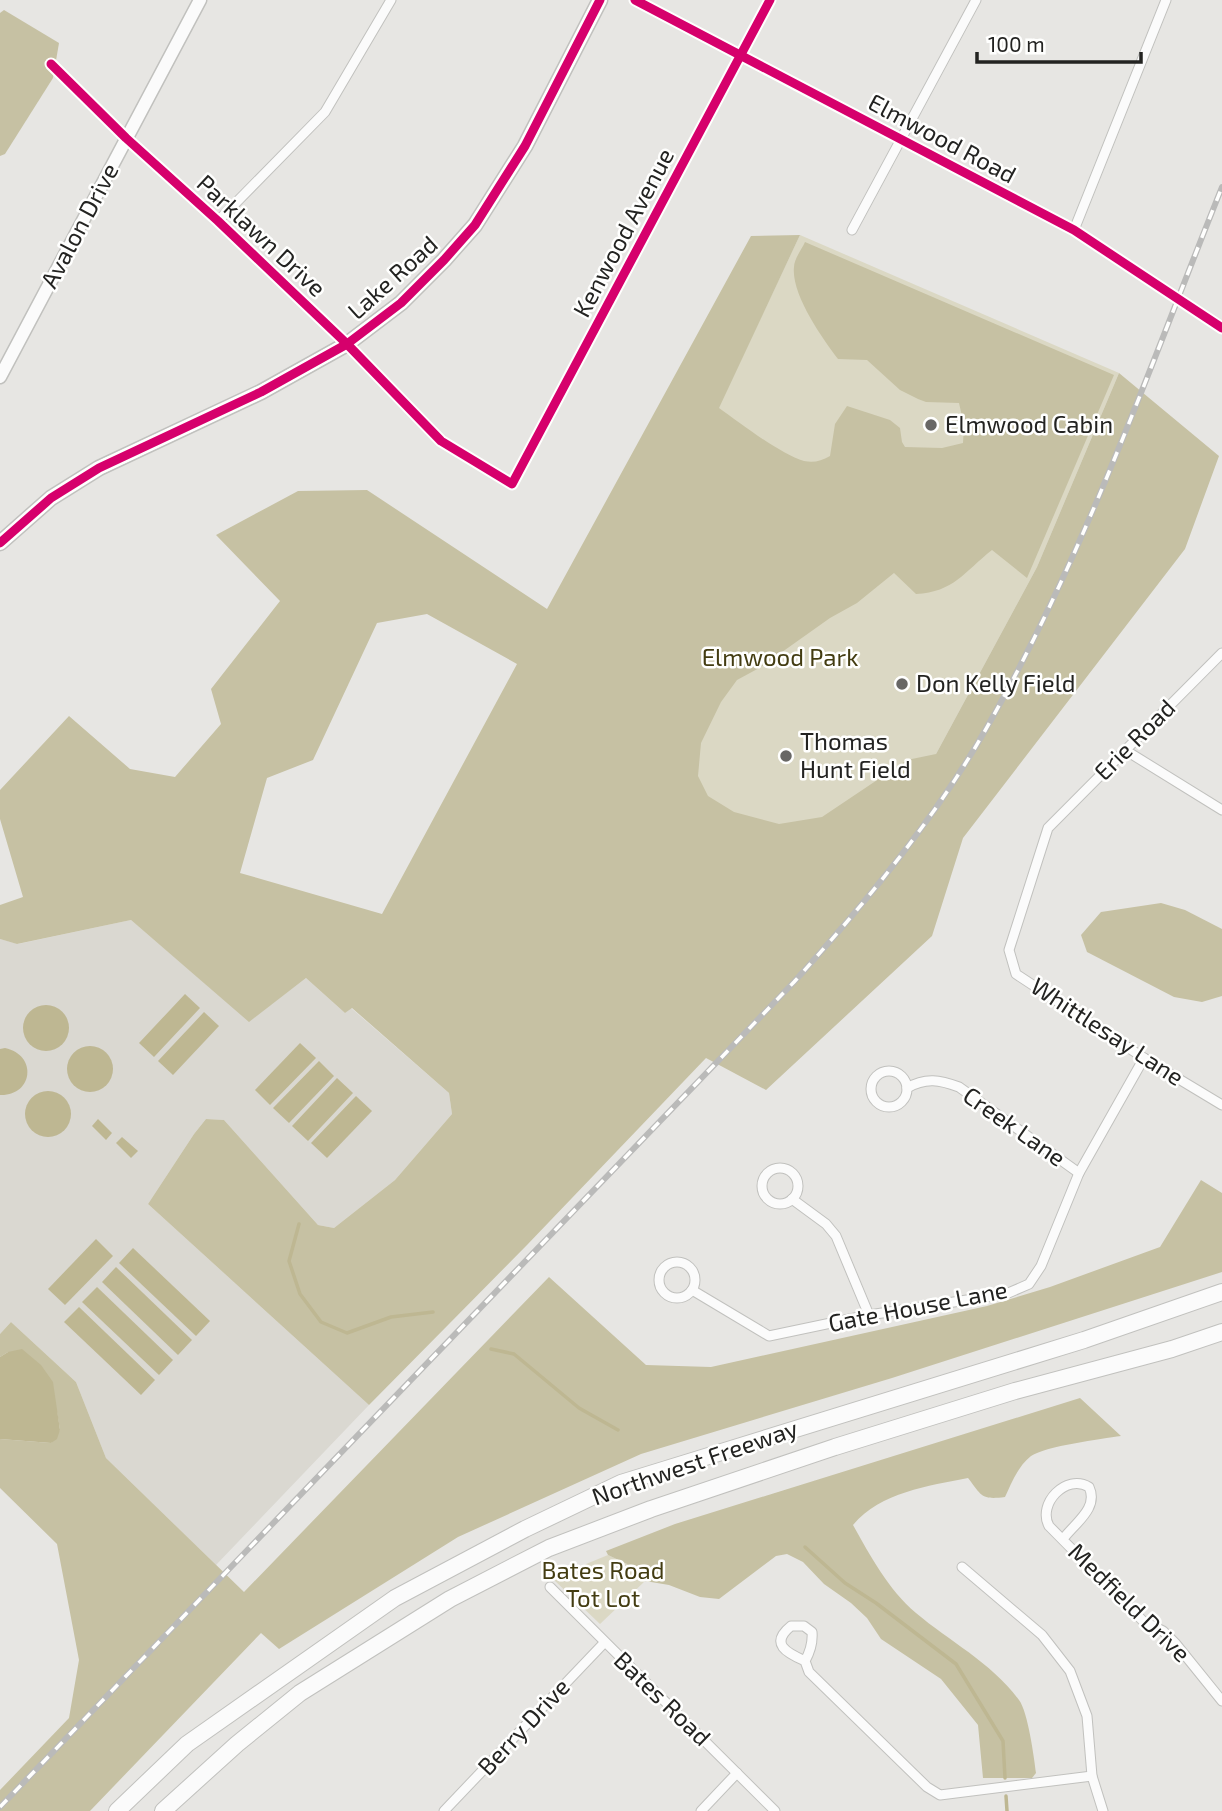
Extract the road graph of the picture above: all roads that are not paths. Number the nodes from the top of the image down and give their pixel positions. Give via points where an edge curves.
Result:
1 (200, 0) edge
2 (391, 0) edge
3 (600, 0) edge
4 (635, 0) edge
5 (770, 0) edge
6 (976, 0) edge
7 (1166, 0) edge
8 (741, 54) junction
9 (51, 64) dead end
10 (126, 138) junction
11 (901, 139) junction
12 (218, 221) junction
13 (852, 230) dead end
14 (1074, 230) junction
15 (1222, 328) edge
16 (347, 344) junction
17 (0, 377) edge
18 (512, 484) joint
19 (0, 543) edge
20 (1222, 653) edge
21 (1125, 750) junction
22 (1222, 810) edge
23 (1048, 828) joint
24 (1144, 1058) junction
25 (907, 1088) junction
26 (1222, 1105) edge
27 (1079, 1172) junction
28 (792, 1199) junction
29 (692, 1290) junction
30 (1222, 1292) edge
31 (869, 1315) junction
32 (1222, 1332) edge
33 (1222, 1341) edge
34 (1172, 1349) junction
35 (1063, 1539) junction
36 (962, 1567) dead end
37 (550, 1587) dead end
38 (604, 1643) junction
39 (804, 1661) dead end
40 (1222, 1701) edge
41 (737, 1773) junction
42 (1092, 1776) junction
43 (117, 1811) edge
44 (163, 1811) edge
45 (444, 1811) edge
46 (701, 1811) edge
47 (775, 1811) edge
48 (1103, 1811) edge

1 - 10 street, Avalon Drive
2 - 12 street via 325,112
3 - 16 main road, Lake Road via 525,145 475,225 401,303
4 - 8 street, Elmwood Road
5 - 8 street, Kenwood Avenue
6 - 11 street
7 - 14 street
8 - 11 street, Elmwood Road
8 - 18 street, Kenwood Avenue
9 - 10 street, Parklawn Drive
10 - 12 street, Parklawn Drive
10 - 17 street, Avalon Drive
11 - 13 street
11 - 14 street, Elmwood Road
12 - 16 street, Parklawn Drive
14 - 15 street, Elmwood Road
16 - 18 street, Parklawn Drive via 441,441
16 - 19 main road, Lake Road via 261,392 99,468 51,498
20 - 21 street, Erie Road
21 - 22 street
21 - 23 street, Erie Road
23 - 24 street, Whittlesay Lane via 1009,950 1016,974
24 - 26 street, Whittlesay Lane
24 - 27 street, Gate House Lane
25 - 25 street via 902,1076 888,1071 876,1077 871,1091 878,1103 893,1107 906,1096
25 - 27 street, Creek Lane via 939,1079 959,1087
27 - 31 street, Gate House Lane via 1041,1266 1029,1284 1006,1294
28 - 28 street via 784,1203 768,1200 762,1188 766,1174 779,1168 793,1173 798,1185
28 - 31 street via 836,1236
29 - 29 street via 681,1297 666,1294 659,1282 664,1268 676,1262 690,1267 695,1279
29 - 31 street, Gate House Lane via 769,1336
30 - 43 highway, Northwest Freeway via 1084,1340 621,1483 395,1598 187,1744
32 - 34 highway, Northwest Freeway
33 - 34 highway
34 - 44 highway, Northwest Freeway via 1015,1391 835,1447 548,1548 450,1599 300,1693
35 - 35 street, Medfield Drive via 1045,1519 1046,1508 1067,1484 1084,1483 1093,1501
35 - 40 street, Medfield Drive via 1143,1621 1176,1644
36 - 42 street via 1042,1635 1070,1671 1087,1716
37 - 38 street, Bates Road
38 - 41 street, Bates Road
38 - 45 street, Berry Drive
39 - 42 street via 825,1688 940,1795
41 - 46 street
41 - 47 street, Bates Road
42 - 48 street

